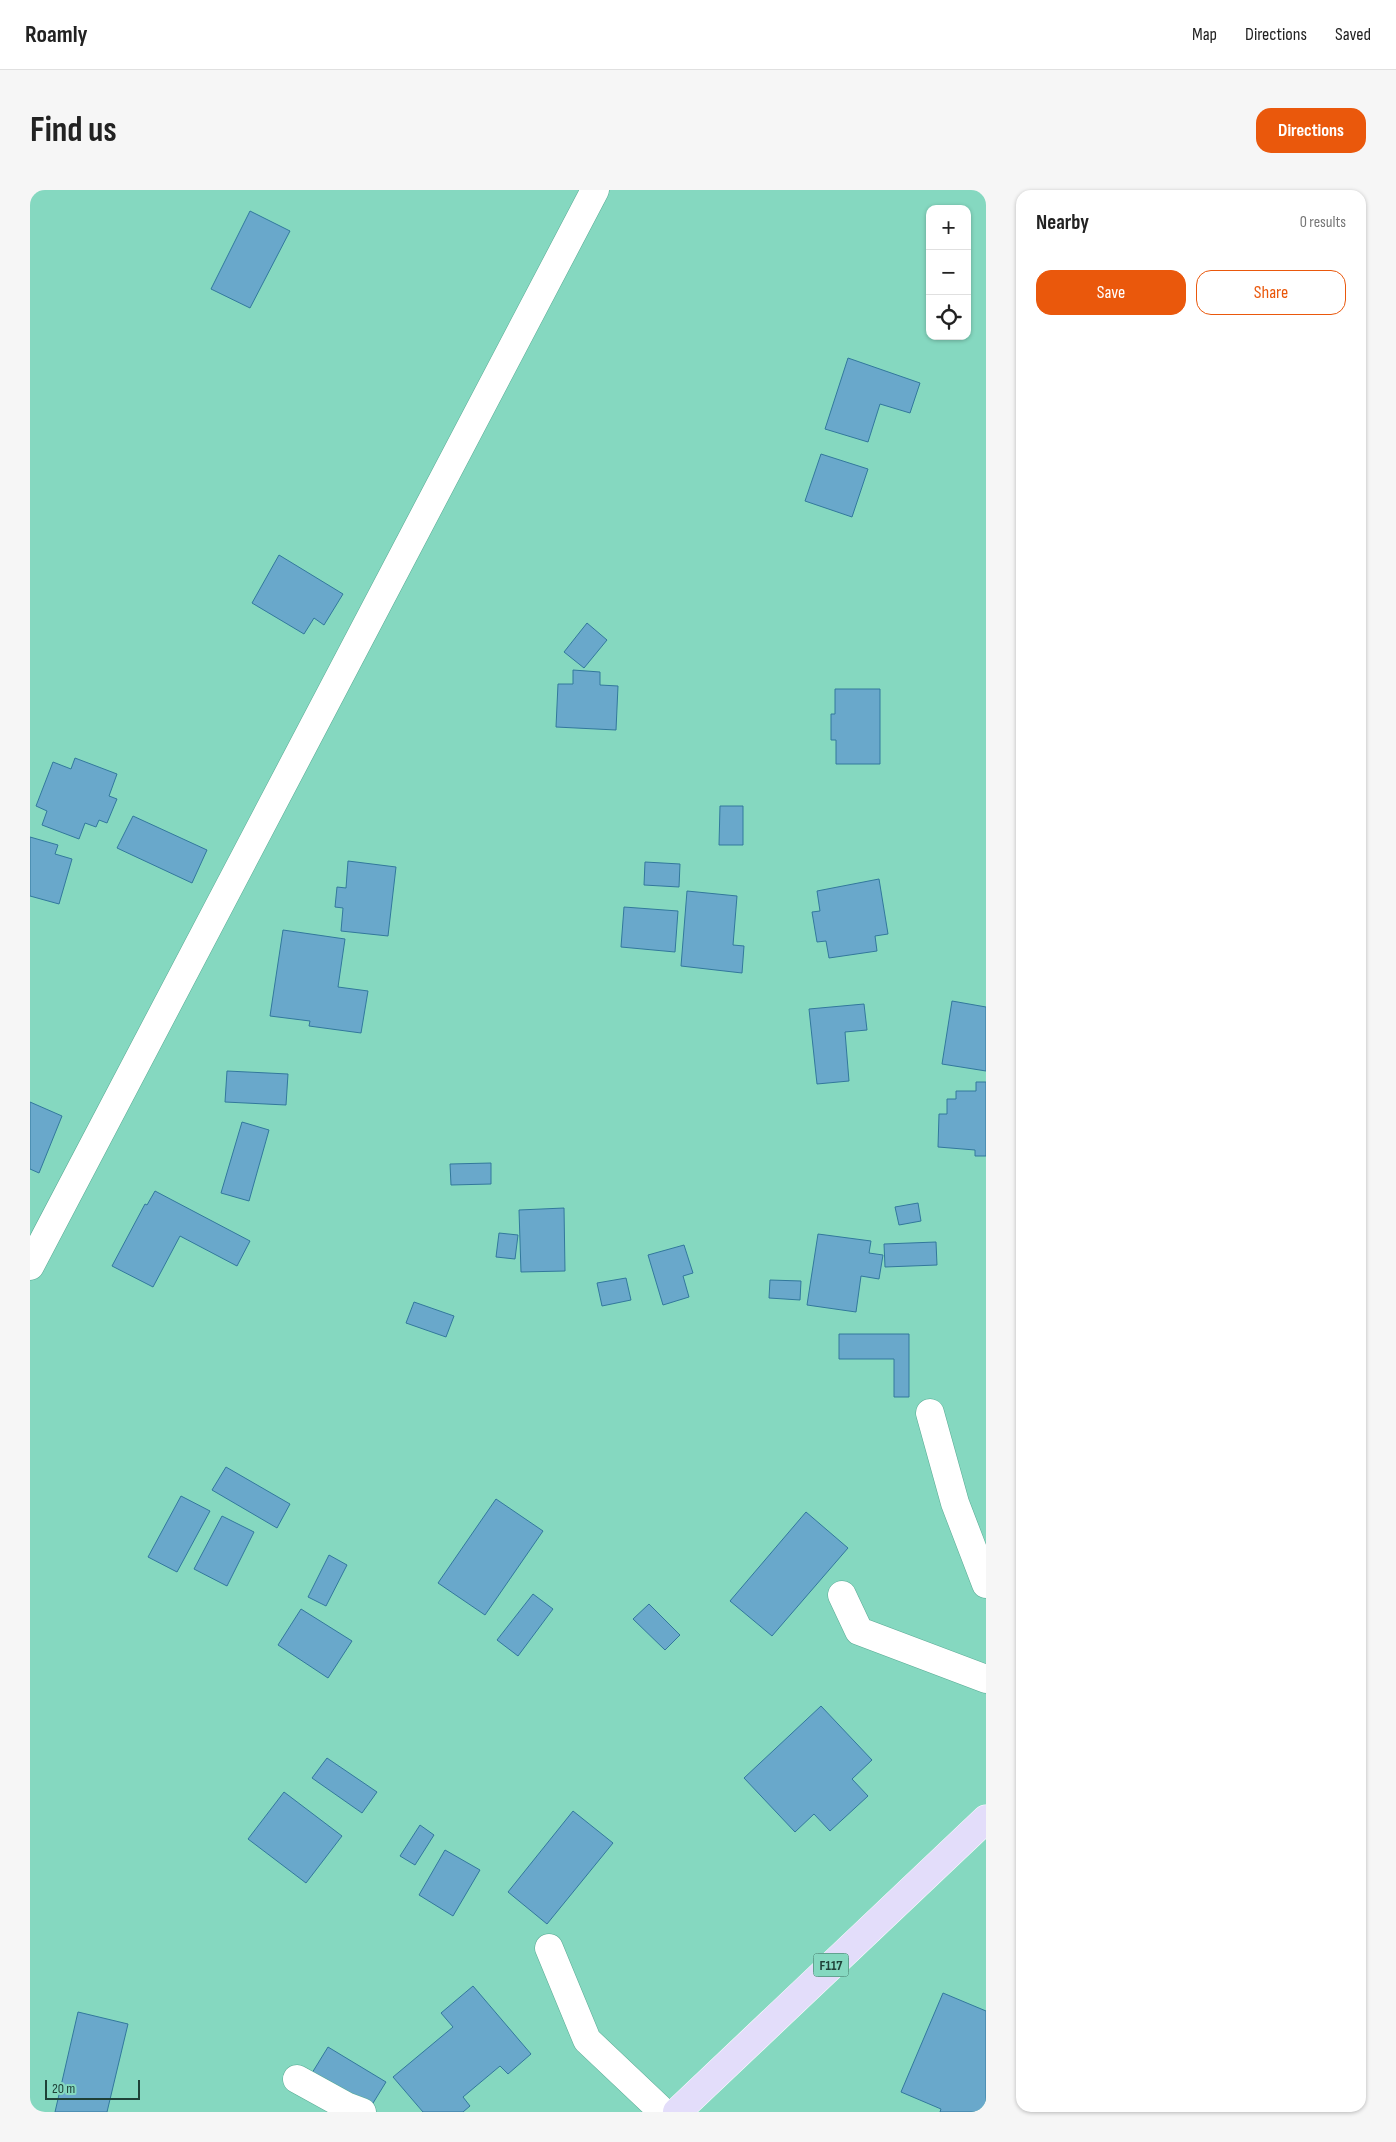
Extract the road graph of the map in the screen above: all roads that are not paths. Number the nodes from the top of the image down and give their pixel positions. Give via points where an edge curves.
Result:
1 (594, 190) edge
2 (30, 1266) edge
3 (930, 1413) dead end
4 (986, 1584) edge
5 (842, 1595) dead end
6 (986, 1679) edge
7 (986, 1819) edge
8 (549, 1948) dead end
9 (296, 2079) dead end
10 (362, 2112) edge
11 (663, 2112) edge
12 (677, 2112) edge

1 - 2 street
3 - 4 street via 955,1502
5 - 6 street via 859,1631
7 - 12 main road, F117
8 - 11 street via 587,2040
9 - 10 street

